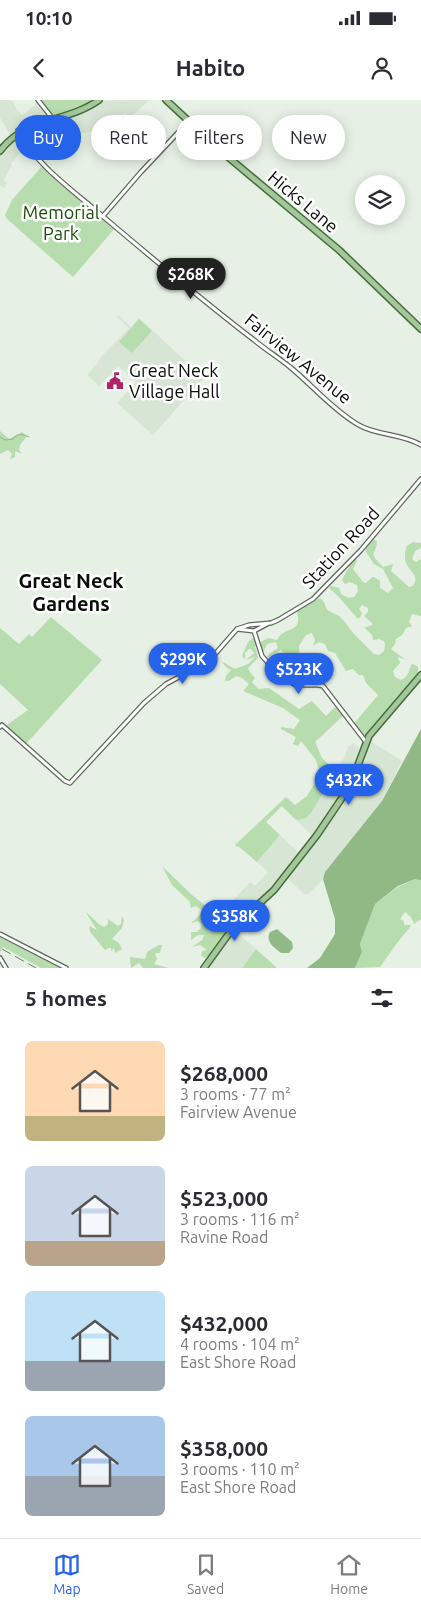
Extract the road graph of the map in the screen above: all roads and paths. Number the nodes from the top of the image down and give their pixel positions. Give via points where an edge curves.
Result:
1 (38, 100) edge
2 (95, 100) edge
3 (99, 100) edge
4 (166, 100) edge
5 (50, 115) edge
6 (61, 115) edge
7 (64, 115) edge
8 (182, 115) edge
9 (15, 132) edge
10 (15, 134) edge
11 (176, 135) edge
12 (0, 146) edge
13 (0, 150) edge
14 (40, 160) edge
15 (232, 160) edge
16 (102, 216) junction
17 (421, 328) edge
18 (421, 445) edge
19 (421, 479) edge
20 (271, 623) junction
21 (237, 629) junction
22 (254, 631) junction
23 (421, 675) edge
24 (1, 726) edge
25 (366, 742) junction
26 (0, 934) edge
27 (0, 958) edge
28 (6, 968) edge
29 (66, 968) edge
30 (204, 968) edge

1 - 5 street
2 - 6 main road
3 - 7 main road via 84,110
4 - 8 main road, Hicks Lane
9 - 12 main road
10 - 13 main road
11 - 16 street
14 - 16 street, Fairview Avenue
15 - 17 main road, Hicks Lane via 339,250
16 - 18 street, Fairview Avenue via 355,423
19 - 20 street, Station Road via 314,599
20 - 21 street, Station Road
20 - 22 street, Station Road
21 - 22 street
21 - 24 street via 209,661 166,684 144,703 70,783
22 - 25 street via 262,656 280,676 296,686 323,686
23 - 25 main road
25 - 30 main road via 350,786 317,835 271,894 233,928
26 - 29 street
27 - 28 street

